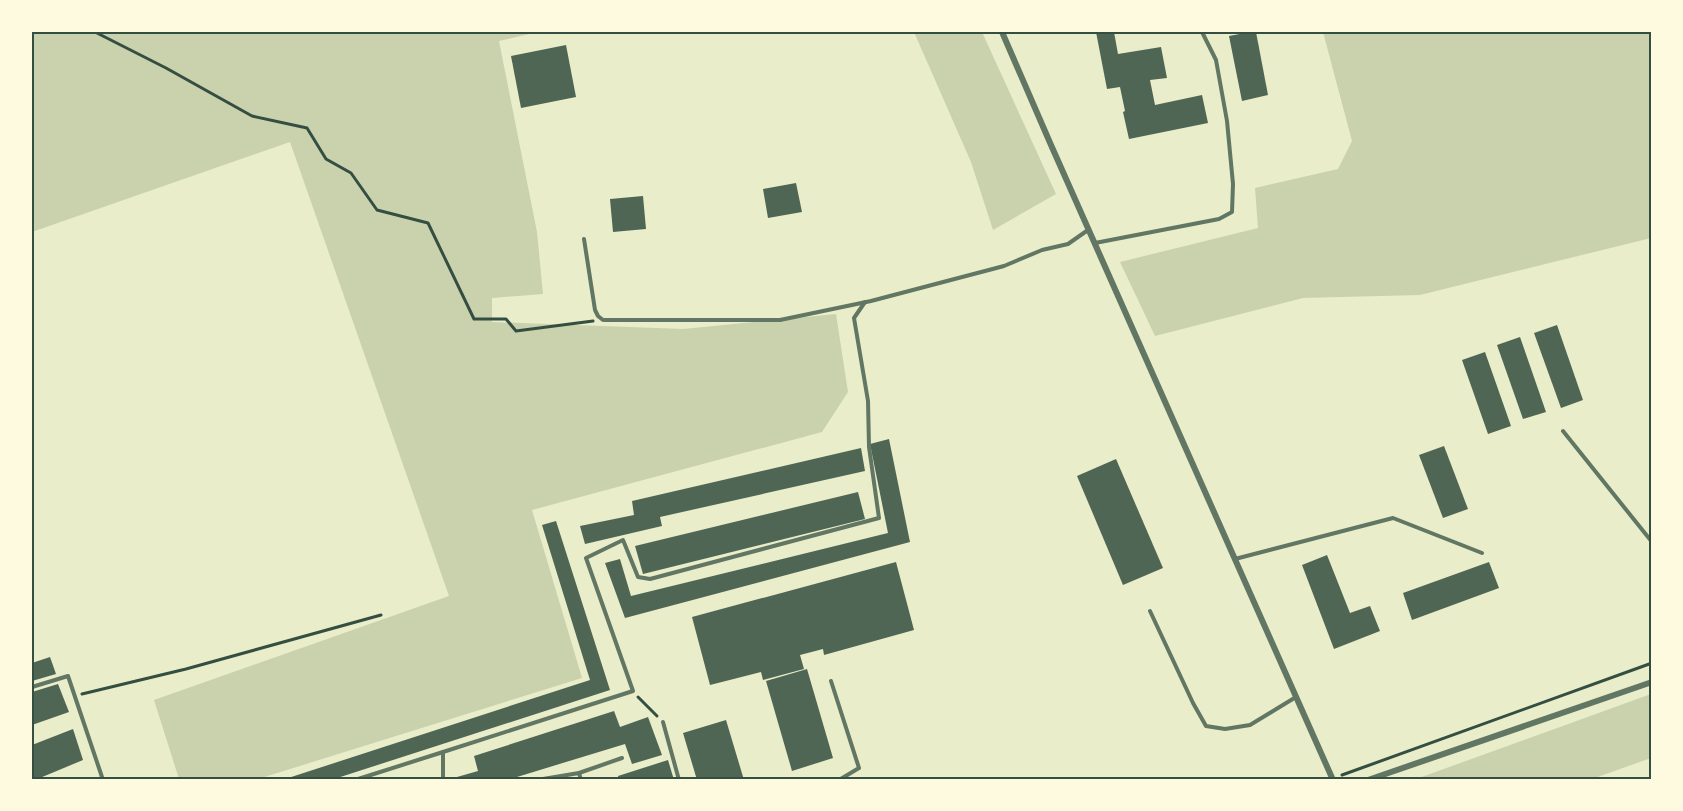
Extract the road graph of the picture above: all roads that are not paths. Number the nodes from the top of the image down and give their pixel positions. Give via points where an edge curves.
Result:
1 (1002, 32) edge
2 (1202, 32) edge
3 (1089, 230) junction
4 (584, 238) dead end
5 (1095, 243) junction
6 (865, 302) junction
7 (1563, 431) dead end
8 (1652, 542) edge
9 (1482, 553) dead end
10 (1235, 559) junction
11 (1150, 610) dead end
12 (831, 681) dead end
13 (1652, 682) edge
14 (32, 687) edge
15 (1296, 697) junction
16 (663, 722) road end
17 (443, 752) junction
18 (622, 758) dead end
19 (579, 773) junction
20 (1333, 779) edge
21 (103, 780) edge
22 (355, 780) edge
23 (442, 780) edge
24 (537, 780) edge
25 (581, 780) edge
26 (678, 780) edge
27 (839, 780) edge
28 (1368, 780) edge

1 - 3 street
2 - 5 lane via 1216,60 1227,121 1232,212 1219,219
3 - 5 street
3 - 6 lane via 1068,244 1004,266
4 - 6 lane via 595,310 603,320 780,320
5 - 10 street
6 - 17 lane via 854,318 868,400 869,447 879,518 650,579 638,577 623,540 586,558 633,691
7 - 8 lane
9 - 10 lane via 1394,518
10 - 15 street
11 - 15 lane via 1206,726 1225,729 1250,725
12 - 27 lane via 859,768
13 - 28 street
14 - 21 lane via 68,676
15 - 20 street
16 - 26 lane
17 - 22 lane
17 - 23 lane
18 - 19 lane
19 - 24 lane
19 - 25 lane

